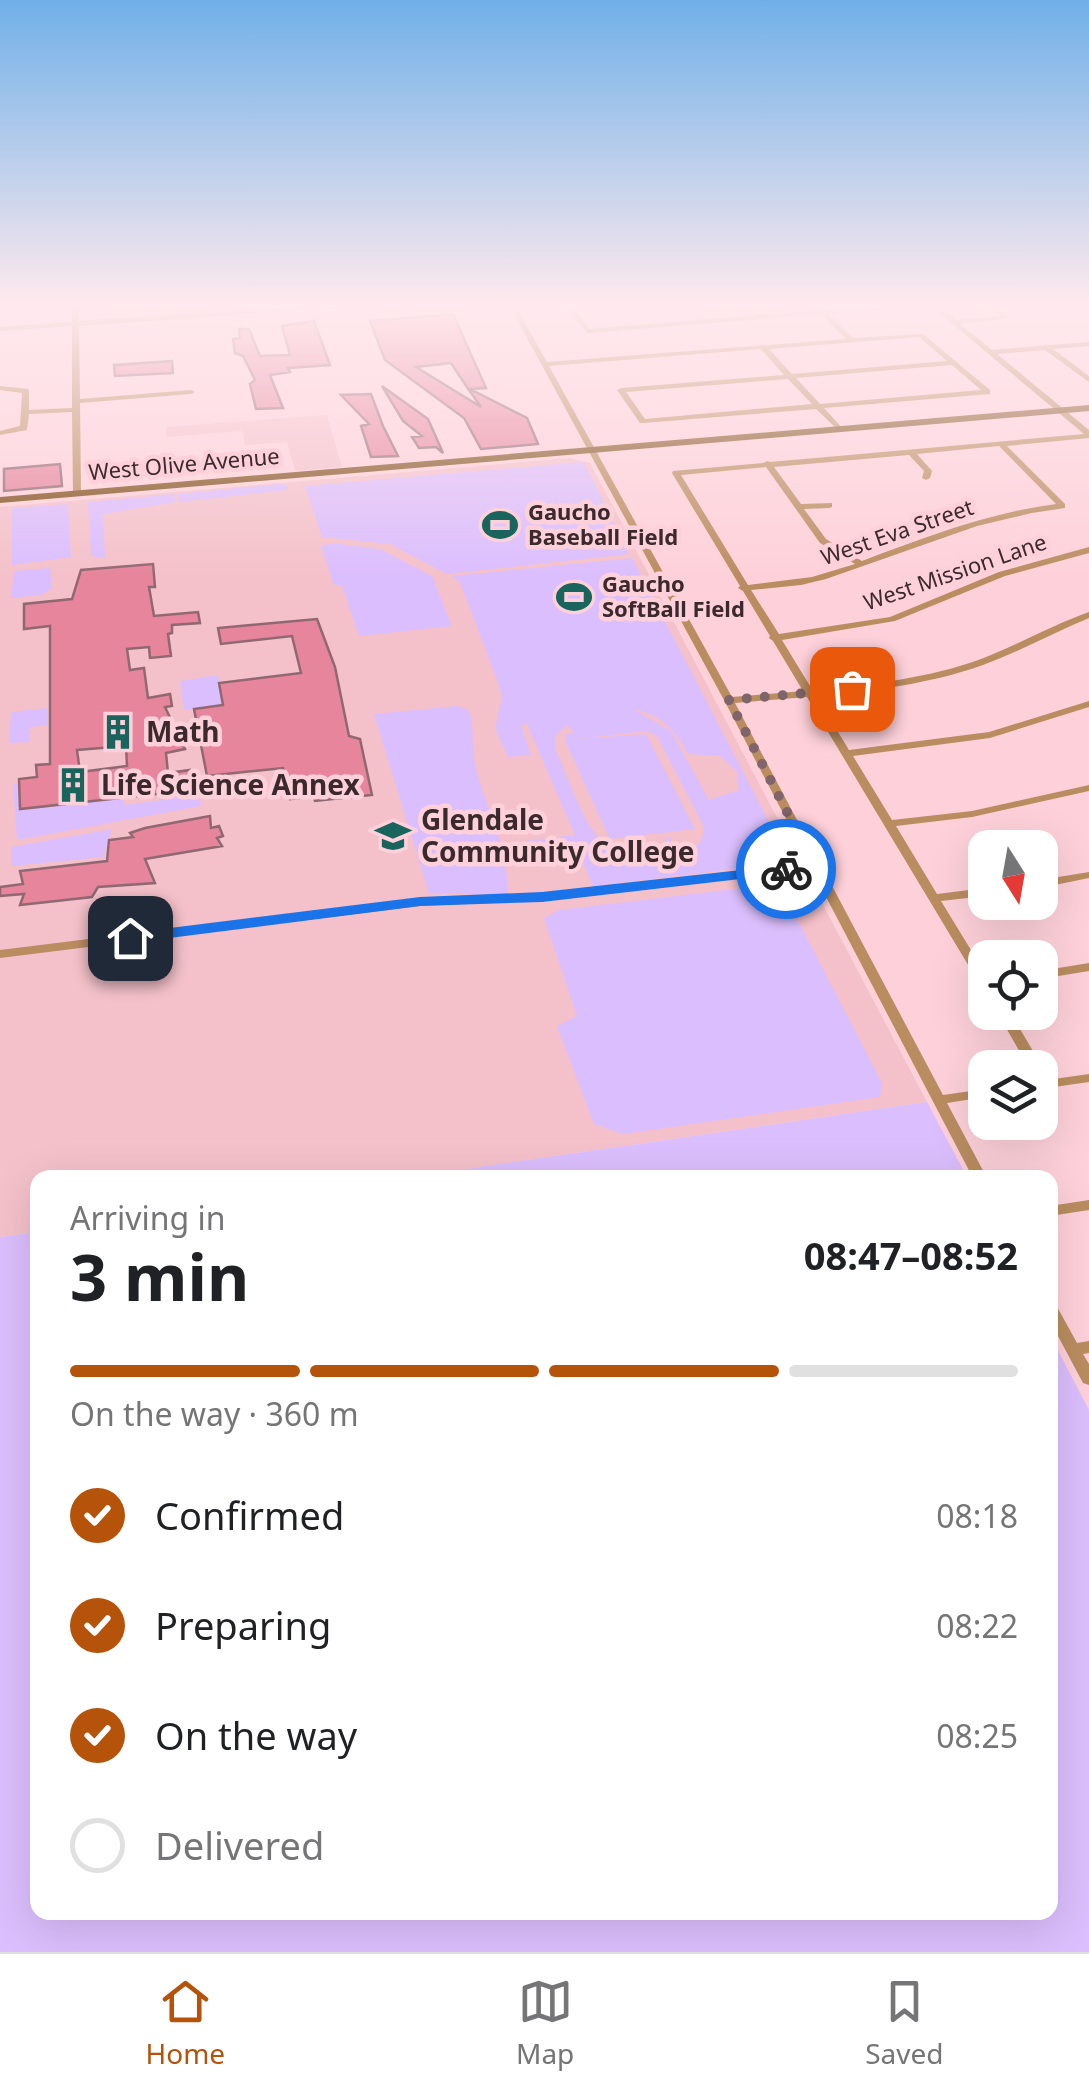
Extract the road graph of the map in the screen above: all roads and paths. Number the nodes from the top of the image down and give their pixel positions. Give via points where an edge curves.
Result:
1 (26, 394) edge
2 (77, 394) edge
3 (173, 394) edge
4 (562, 394) edge
5 (624, 394) edge
6 (807, 394) edge
7 (962, 394) edge
8 (1044, 394) edge
9 (77, 405) junction
10 (818, 406) junction
11 (1089, 408) edge
12 (1063, 410) junction
13 (26, 412) junction
14 (839, 429) junction
15 (0, 433) edge
16 (1089, 435) edge
17 (1000, 443) junction
18 (593, 450) junction
19 (910, 451) junction
20 (767, 464) junction
21 (926, 478) dead end
22 (77, 494) junction
23 (0, 500) edge
24 (829, 504) dead end
25 (798, 507) junction
26 (1089, 550) edge
27 (860, 562) junction
28 (743, 588) junction
29 (1089, 615) edge
30 (774, 638) junction
31 (809, 694) junction
32 (729, 700) junction
33 (1089, 704) edge
34 (845, 754) junction
35 (1089, 788) edge
36 (887, 824) junction
37 (815, 866) junction
38 (1089, 876) edge
39 (1058, 881) edge
40 (968, 894) edge
41 (933, 898) junction
42 (0, 954) edge
43 (968, 955) edge
44 (1089, 967) edge
45 (1058, 971) edge
46 (1058, 1078) edge
47 (1089, 1078) edge
48 (968, 1096) edge
49 (939, 1100) junction
50 (976, 1170) edge
51 (1089, 1205) edge
52 (1058, 1210) edge
53 (1058, 1318) edge
54 (1081, 1348) edge
55 (1089, 1380) edge

1 - 13 street
2 - 9 street
3 - 9 street
4 - 18 street
5 - 10 street via 643,421
6 - 10 street
7 - 10 street
8 - 12 street
9 - 13 street
9 - 22 street
10 - 14 street
11 - 12 main road, West Olive Avenue
12 - 14 main road, West Olive Avenue
12 - 16 street
13 - 15 street via 21,430
14 - 18 main road, West Olive Avenue
16 - 17 street
17 - 19 street
17 - 27 street, West Eva Street via 1062,506 958,527
18 - 22 main road, West Olive Avenue
18 - 32 street
19 - 20 street
19 - 21 street via 928,471
20 - 25 street
20 - 28 street via 676,473
22 - 23 main road, West Olive Avenue
24 - 25 street
25 - 27 street via 824,542
26 - 30 street, West Mission Lane via 1002,574 892,619
27 - 28 street, West Eva Street via 810,580
28 - 30 street
29 - 31 street via 962,668
30 - 31 street
31 - 32 street
31 - 34 street
32 - 37 street
33 - 34 street via 990,735
34 - 36 street
35 - 36 street via 972,814
36 - 41 street
37 - 42 street via 542,897 420,902
37 - 49 street
38 - 39 street
40 - 41 street
41 - 43 street
44 - 45 street
46 - 47 street
48 - 49 street
49 - 50 street
51 - 52 street
53 - 54 street
54 - 55 street

